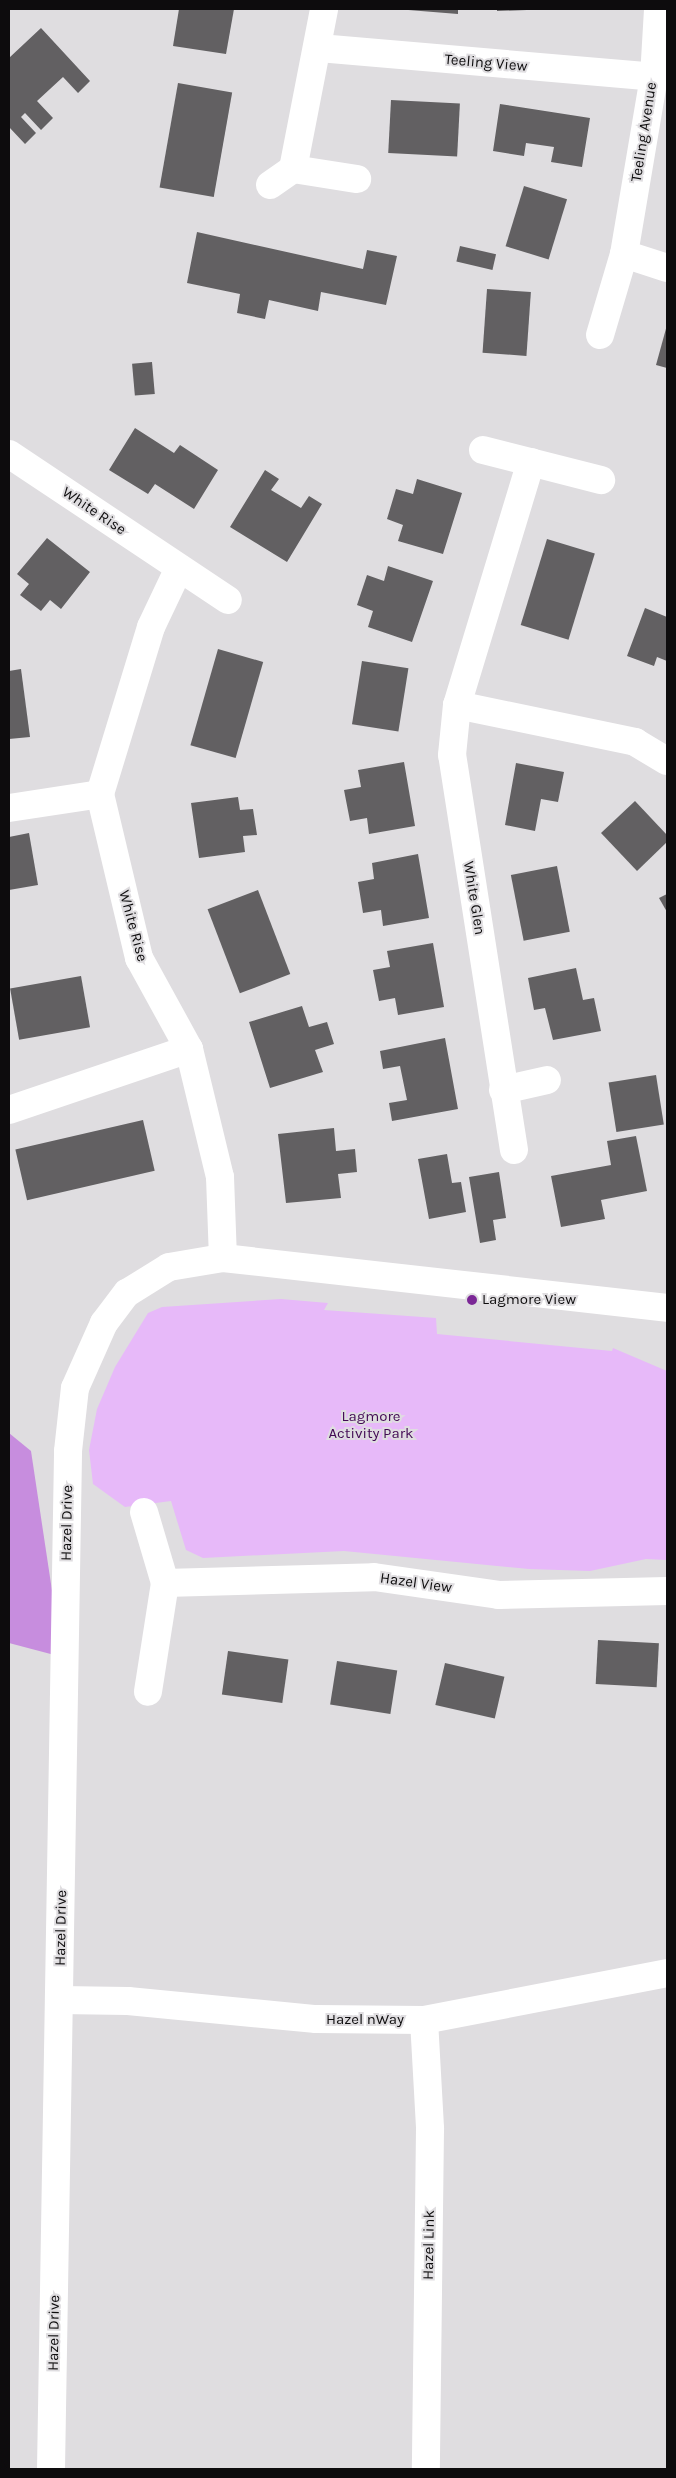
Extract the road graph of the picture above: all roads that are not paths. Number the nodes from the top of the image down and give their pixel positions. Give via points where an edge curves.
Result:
1 (324, 9) edge
2 (658, 9) edge
3 (319, 48) junction
4 (654, 77) junction
5 (293, 169) junction
6 (357, 179) dead end
7 (270, 185) dead end
8 (624, 254) junction
9 (667, 268) edge
10 (600, 335) dead end
11 (483, 450) dead end
12 (9, 454) edge
13 (531, 462) junction
14 (601, 480) dead end
15 (179, 568) junction
16 (228, 600) dead end
17 (457, 706) junction
18 (667, 761) edge
19 (100, 794) junction
20 (9, 808) edge
21 (190, 1049) junction
22 (547, 1080) dead end
23 (503, 1090) junction
24 (9, 1110) edge
25 (514, 1150) dead end
26 (223, 1258) junction
27 (667, 1308) edge
28 (144, 1512) dead end
29 (165, 1583) junction
30 (667, 1591) edge
31 (148, 1692) dead end
32 (667, 1973) edge
33 (60, 2000) junction
34 (424, 2020) junction
35 (51, 2469) edge
36 (426, 2469) edge

1 - 3 street
2 - 4 street, Teeling Avenue
3 - 4 street, Teeling View
3 - 5 street
4 - 8 street, Teeling Avenue
5 - 6 street
5 - 7 street
8 - 9 street
8 - 10 street, Teeling Avenue
11 - 13 street
12 - 15 street, White Rise
13 - 14 street
13 - 17 street, White Glen
15 - 16 street, White Rise
15 - 19 street via 151,627
17 - 18 street via 635,742
17 - 23 street, White Glen via 452,755
19 - 20 street
19 - 21 street, White Rise via 139,958
21 - 24 street
21 - 26 street, White Rise via 220,1177
22 - 23 street
23 - 25 street, White Glen
26 - 27 street
26 - 33 street, Hazel Drive via 169,1267 127,1293 104,1323 75,1388 68,1451
28 - 29 street
29 - 30 street, Hazel View via 374,1577 499,1595
29 - 31 street
32 - 34 street, Hazel nWay
33 - 34 street, Hazel nWay via 128,2001 316,2019
33 - 35 street, Hazel Drive
34 - 36 street, Hazel Link via 430,2129

